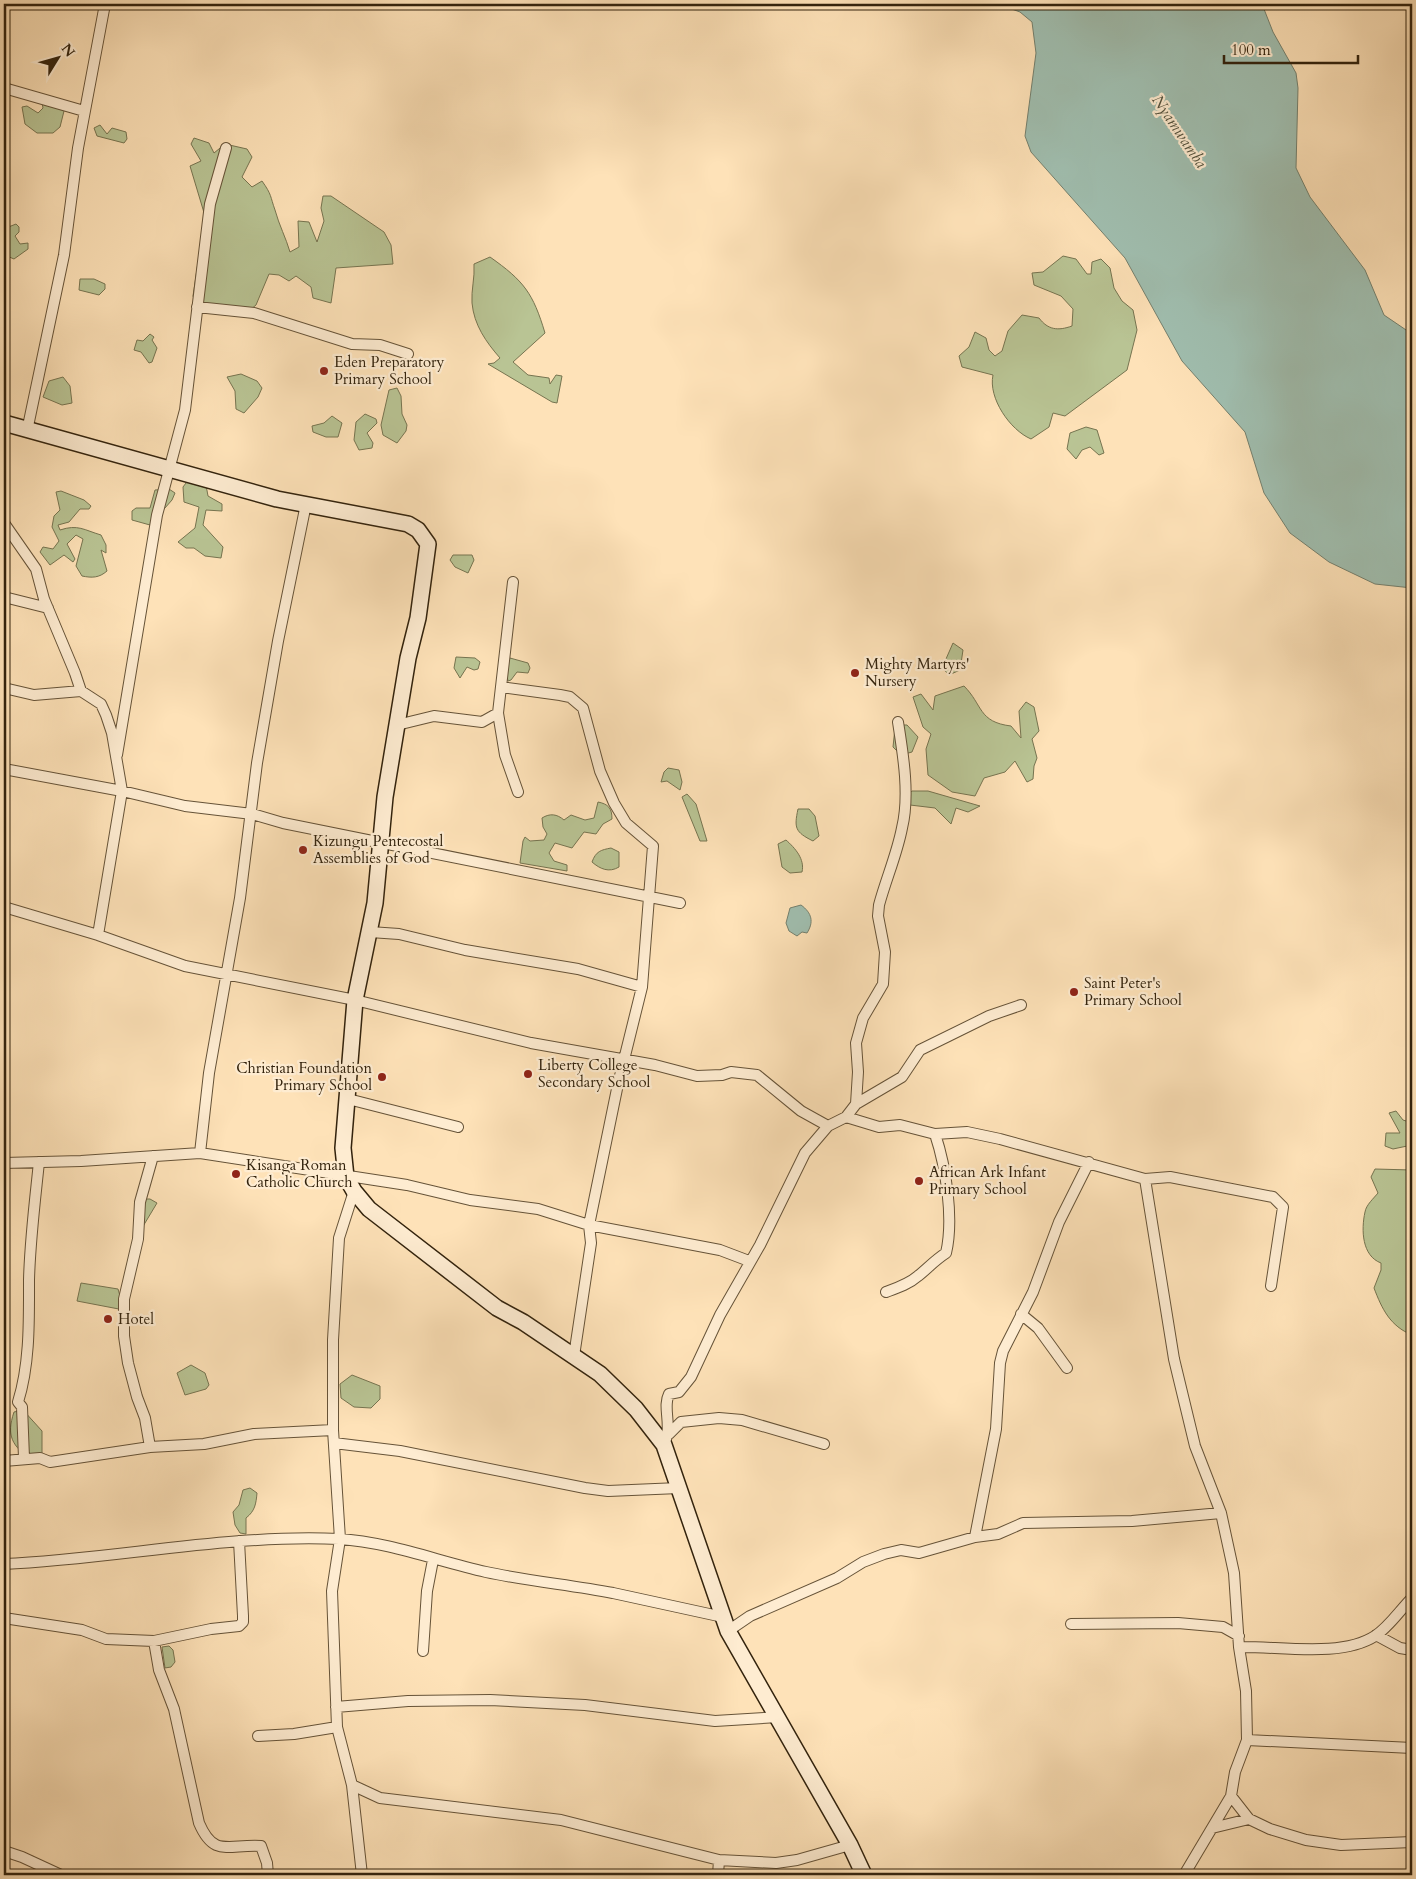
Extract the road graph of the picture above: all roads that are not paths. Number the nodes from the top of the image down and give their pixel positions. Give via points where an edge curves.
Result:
1 (102, 6) edge
2 (4, 88) edge
3 (84, 111) junction
4 (226, 148) dead end
5 (197, 307) junction
6 (408, 354) dead end
7 (4, 424) edge
8 (27, 430) junction
9 (170, 470) junction
10 (306, 504) junction
11 (4, 523) edge
12 (513, 582) dead end
13 (4, 597) edge
14 (48, 608) junction
15 (501, 687) junction
16 (4, 688) edge
17 (81, 691) junction
18 (498, 713) junction
19 (898, 722) dead end
20 (397, 725) junction
21 (117, 755) junction
22 (4, 769) edge
23 (122, 791) junction
24 (518, 792) dead end
25 (252, 814) junction
26 (381, 841) junction
27 (648, 897) junction
28 (680, 903) dead end
29 (4, 907) edge
30 (370, 932) junction
31 (98, 935) junction
32 (227, 975) junction
33 (642, 987) junction
34 (355, 1000) junction
35 (1021, 1005) dead end
36 (624, 1060) junction
37 (348, 1100) junction
38 (856, 1104) junction
39 (846, 1117) junction
40 (828, 1126) junction
41 (458, 1127) dead end
42 (935, 1134) junction
43 (200, 1153) junction
44 (153, 1156) junction
45 (39, 1162) junction
46 (1089, 1162) junction
47 (4, 1163) edge
48 (346, 1177) junction
49 (1145, 1179) junction
50 (354, 1192) junction
51 (589, 1224) junction
52 (749, 1261) junction
53 (1271, 1286) dead end
54 (886, 1292) dead end
55 (1021, 1314) junction
56 (574, 1356) junction
57 (1067, 1368) dead end
58 (333, 1430) junction
59 (667, 1440) junction
60 (334, 1443) junction
61 (824, 1444) dead end
62 (150, 1447) junction
63 (24, 1458) junction
64 (4, 1461) edge
65 (679, 1488) junction
66 (1221, 1513) junction
67 (975, 1537) junction
68 (340, 1540) junction
69 (238, 1541) junction
70 (433, 1560) junction
71 (4, 1564) edge
72 (1412, 1598) edge
73 (4, 1618) edge
74 (726, 1624) junction
75 (1072, 1624) dead end
76 (1376, 1635) junction
77 (1238, 1636) junction
78 (154, 1641) junction
79 (1240, 1647) junction
80 (1412, 1650) edge
81 (423, 1651) dead end
82 (336, 1707) junction
83 (778, 1717) junction
84 (337, 1727) junction
85 (258, 1736) dead end
86 (1247, 1740) junction
87 (1412, 1748) edge
88 (352, 1785) junction
89 (1232, 1796) junction
90 (1249, 1819) junction
91 (1212, 1828) junction
92 (1412, 1842) edge
93 (850, 1845) junction
94 (4, 1851) edge
95 (719, 1860) junction
96 (47, 1872) edge
97 (61, 1875) edge
98 (268, 1875) edge
99 (362, 1875) edge
100 (718, 1875) edge
101 (864, 1875) edge
102 (1184, 1875) edge

1 - 3 street
2 - 3 street
3 - 8 street via 64,256
4 - 5 street via 210,204
5 - 6 street via 254,313 352,344 380,345
5 - 9 street via 185,410
7 - 8 street
8 - 9 street
9 - 10 street
9 - 21 street via 157,515
10 - 20 street via 408,524 418,530 428,544 418,618
10 - 25 street via 278,641 257,763
11 - 14 street via 36,569
12 - 15 street
13 - 14 street
14 - 17 street
15 - 18 street
15 - 27 street via 570,697 583,708 600,771 614,803 626,823 654,846
16 - 17 street via 34,696
17 - 21 street via 101,704
18 - 20 street via 482,722 434,716
18 - 24 street via 506,755
19 - 38 street via 906,778 905,804 902,828 879,905 885,952 883,984 863,1018 856,1043
20 - 26 street
21 - 23 street
22 - 23 street
23 - 25 street via 185,806
23 - 31 street
25 - 26 street
25 - 32 street
26 - 27 street
26 - 30 street
27 - 28 street
27 - 33 street
29 - 31 street
30 - 33 street via 399,934 465,950 578,969
30 - 34 street
31 - 32 street via 185,966
32 - 34 street
32 - 43 street via 209,1073
33 - 36 street
34 - 36 street via 481,1032
34 - 37 street
35 - 38 street via 989,1016 920,1050 902,1077
36 - 40 street via 697,1076 732,1072 757,1075 801,1111
36 - 51 street
37 - 41 street
37 - 48 street via 343,1148
38 - 39 street
39 - 40 street
39 - 42 street via 880,1127 900,1124
40 - 52 street via 805,1154
42 - 46 street via 967,1132
42 - 54 street via 944,1158 949,1235 946,1253 918,1277
43 - 44 street
43 - 48 street
44 - 45 street
44 - 62 street via 140,1202 138,1239 124,1299 128,1358
45 - 47 street
45 - 63 street via 31,1235 30,1305 23,1385 18,1402 22,1407
46 - 49 street
46 - 55 street via 1059,1222 1033,1292
48 - 50 street
48 - 51 street via 538,1209
49 - 53 street via 1170,1177 1273,1196 1283,1207
49 - 66 street via 1174,1359 1195,1446
50 - 56 street via 369,1209 461,1282
50 - 58 street via 339,1238 333,1340
51 - 52 street via 720,1250
51 - 56 street via 592,1242
52 - 59 street via 691,1377 679,1392 669,1394 666,1400
55 - 57 street via 1038,1328
55 - 67 street via 1000,1363 996,1429
56 - 59 street via 618,1389
58 - 60 street
58 - 62 street via 254,1434 204,1444
59 - 61 street via 681,1422 728,1418
59 - 65 street
60 - 65 street via 400,1451 608,1491
60 - 68 street
62 - 63 street via 50,1462
63 - 64 street
65 - 74 street
66 - 67 street via 1132,1521 1023,1522 998,1534
66 - 77 street via 1234,1573
67 - 74 street via 919,1553 902,1550 884,1554 837,1578
68 - 69 street
68 - 70 street via 385,1546
68 - 82 street via 332,1591
69 - 71 street via 56,1562
69 - 78 street via 241,1625
70 - 74 street via 612,1593
70 - 81 street via 427,1591
72 - 76 street
73 - 78 street via 82,1630 106,1640
74 - 83 street
75 - 77 street via 1178,1623 1223,1627
76 - 79 street via 1358,1646 1347,1648
76 - 80 street
77 - 79 street
78 - 98 street via 159,1670 174,1709 199,1823 206,1838 217,1847 261,1846
79 - 86 street via 1246,1691
82 - 83 street via 490,1700 585,1705 715,1721
82 - 84 street
83 - 93 street
84 - 85 street
84 - 88 street
86 - 87 street
86 - 89 street
88 - 95 street via 380,1798 560,1820
88 - 99 street
89 - 90 street
89 - 91 street
90 - 91 street
90 - 92 street via 1306,1840 1341,1846
91 - 102 street
93 - 95 street via 776,1863
93 - 101 street
94 - 96 street
95 - 100 street
96 - 97 street

